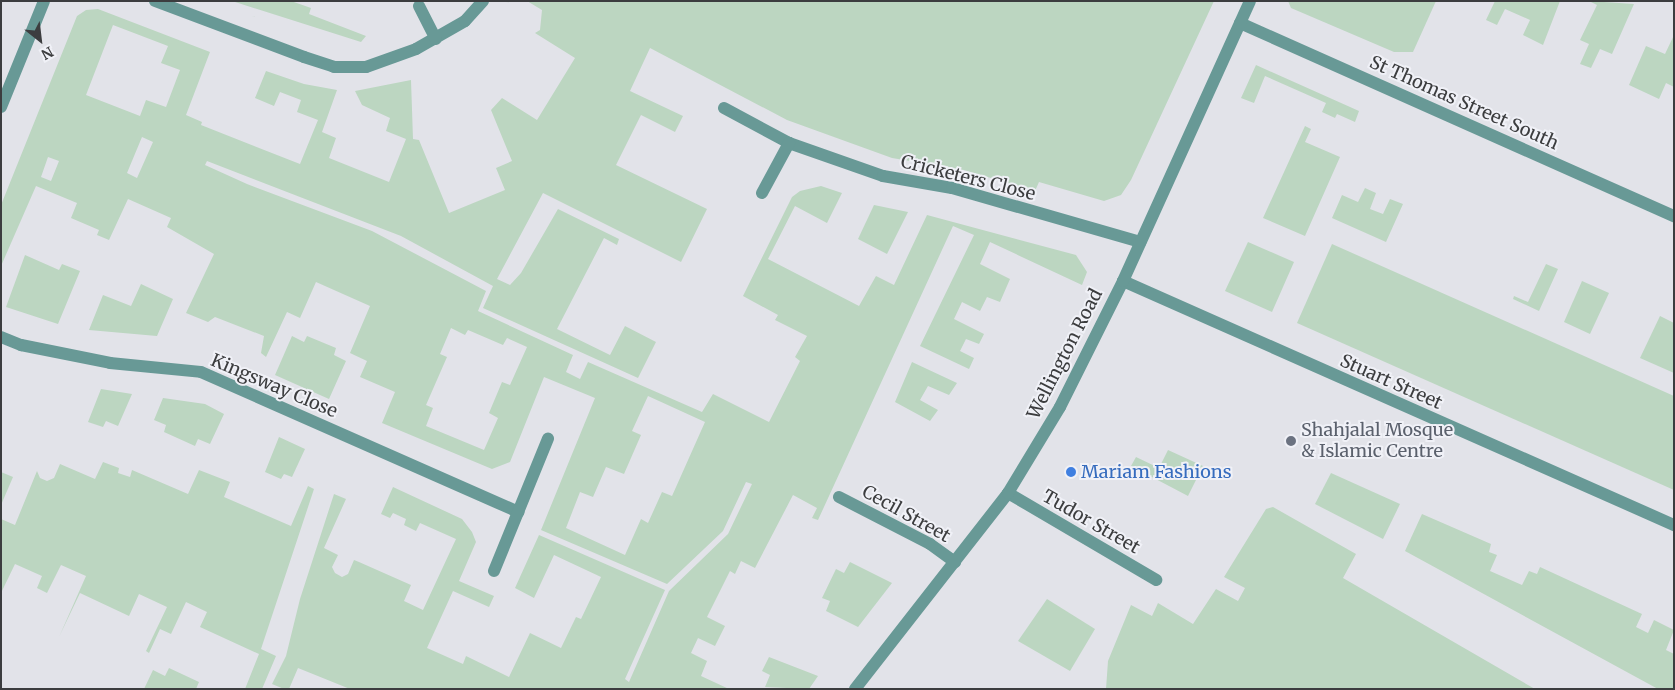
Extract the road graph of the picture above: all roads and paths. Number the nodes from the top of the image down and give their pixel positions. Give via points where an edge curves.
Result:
1 (44, 1) edge
2 (155, 1) edge
3 (483, 1) edge
4 (1250, 1) edge
5 (419, 6) dead end
6 (1240, 23) junction
7 (436, 39) junction
8 (1, 107) edge
9 (724, 108) dead end
10 (789, 143) junction
11 (762, 193) dead end
12 (1674, 216) edge
13 (1140, 242) junction
14 (1123, 281) junction
15 (1, 337) edge
16 (548, 439) dead end
17 (1008, 493) junction
18 (839, 497) dead end
19 (520, 512) junction
20 (1674, 525) edge
21 (955, 562) junction
22 (494, 572) dead end
23 (1156, 580) dead end
24 (855, 689) edge

1 - 8 street
2 - 7 street via 334,67 366,67 396,58
3 - 7 street via 465,21
4 - 6 street, Wellington Road
5 - 7 street
6 - 12 street, St Thomas Street South
6 - 13 street, Wellington Road
9 - 10 street, Cricketers Close
10 - 11 street
10 - 13 street, Cricketers Close via 883,176 952,188
13 - 14 street, Wellington Road
14 - 17 street, Wellington Road via 1060,407
14 - 20 street, Stuart Street
15 - 19 street, Kingsway Close via 21,345 110,363 201,372
16 - 19 street
17 - 21 street, Wellington Road
17 - 23 street, Tudor Street
18 - 21 street, Cecil Street via 930,544
19 - 22 street
21 - 24 street, Wellington Road

